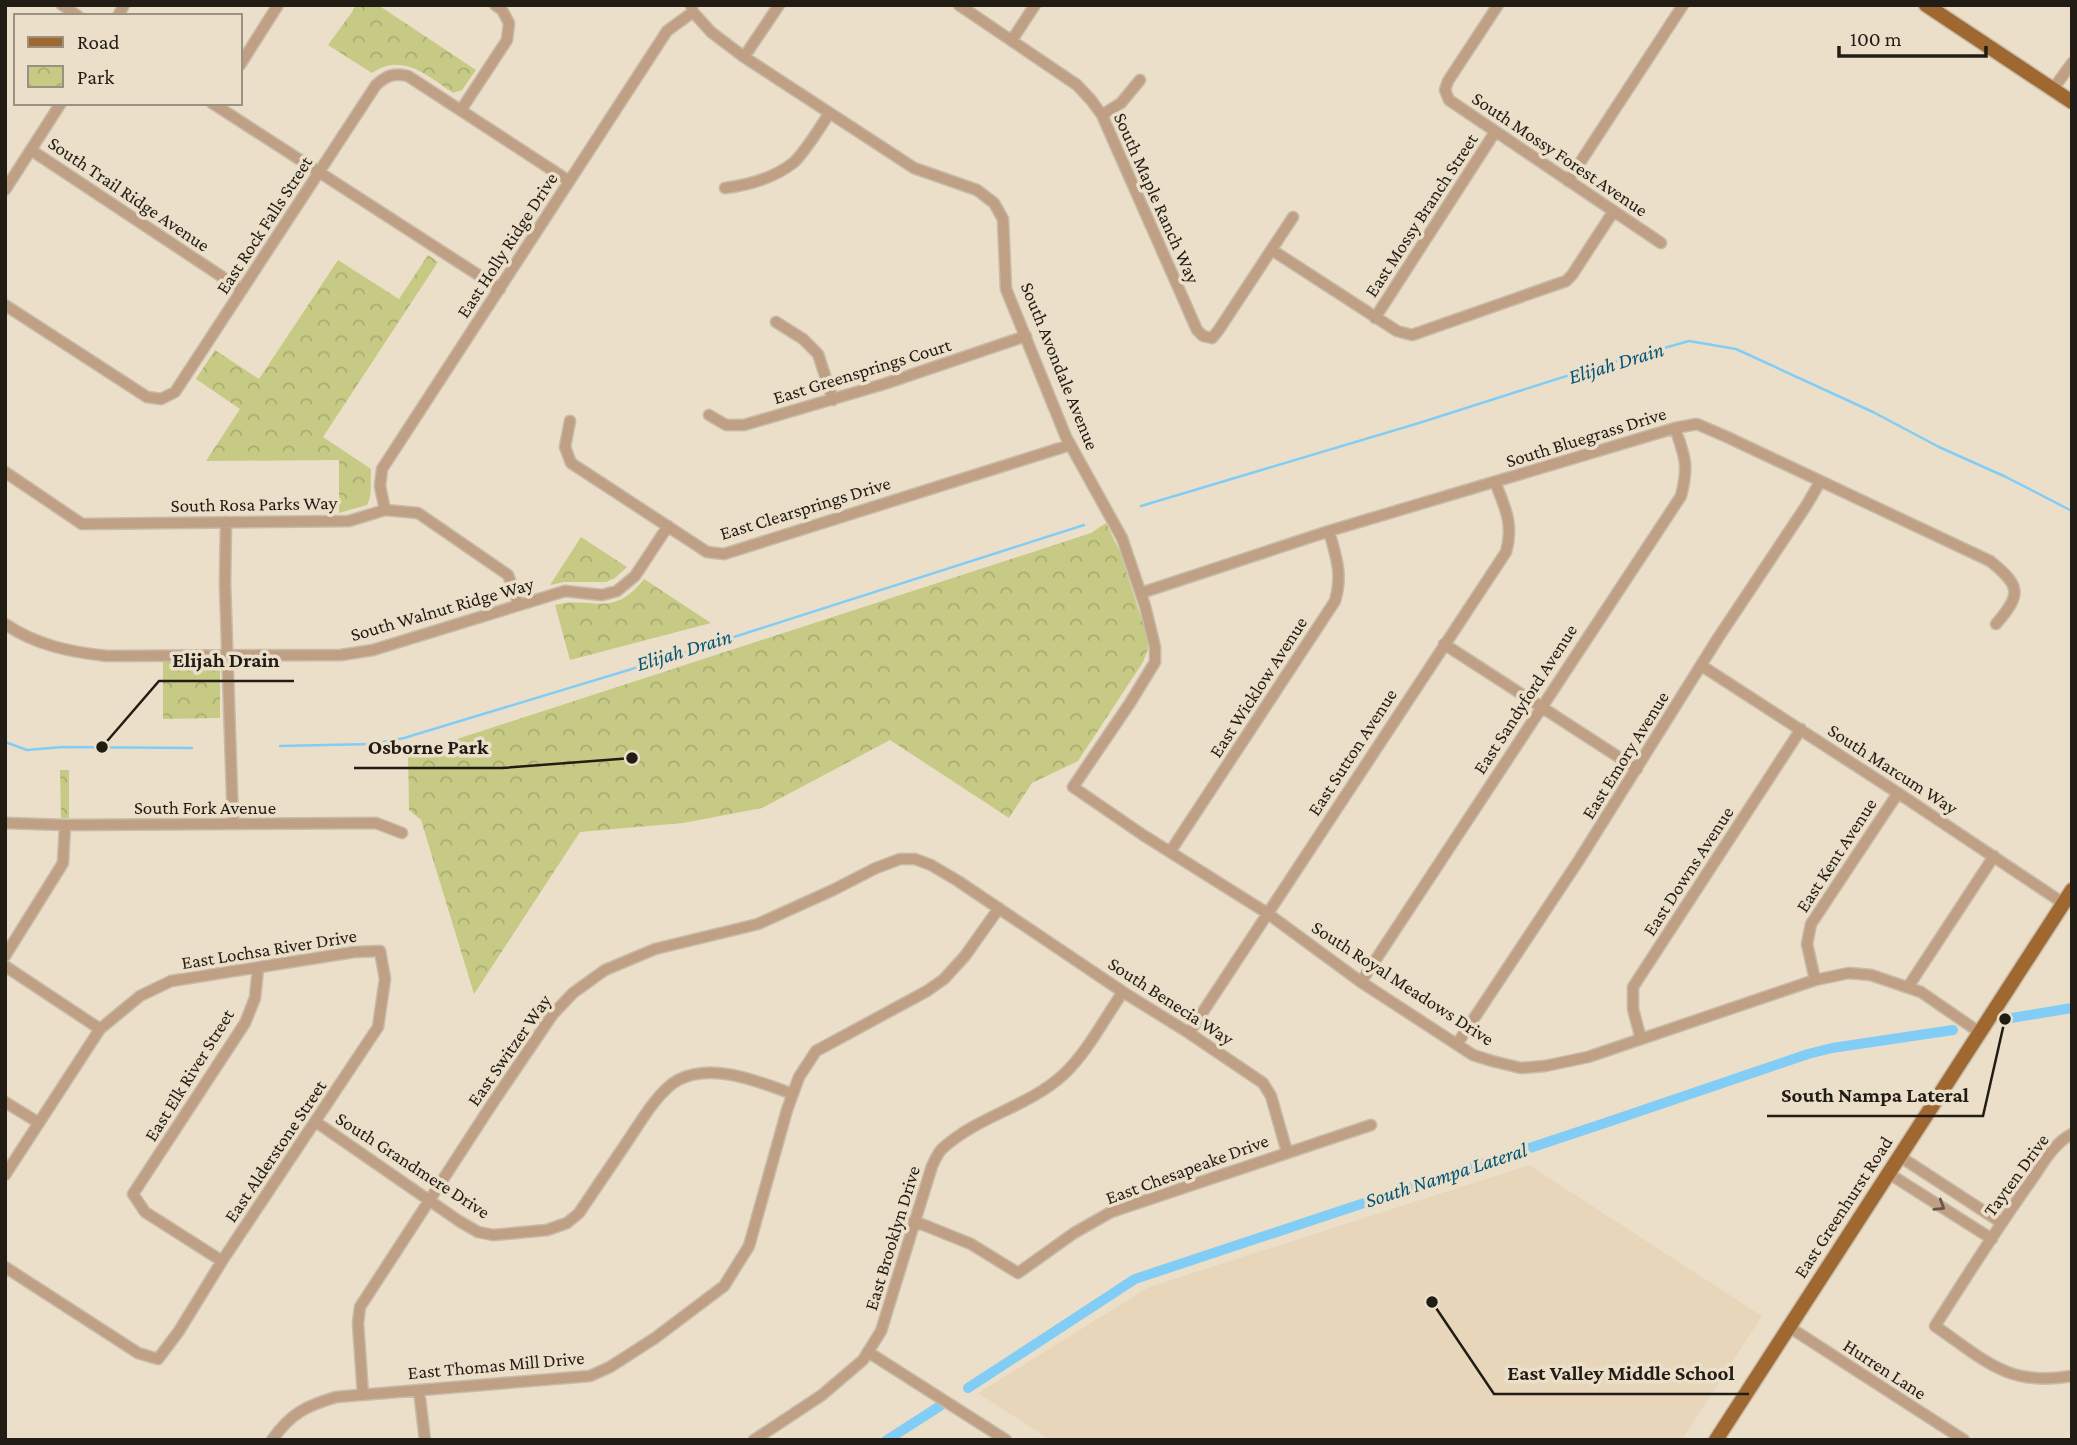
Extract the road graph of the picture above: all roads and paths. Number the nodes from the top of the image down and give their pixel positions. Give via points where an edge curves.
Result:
1 (278, 5) edge
2 (495, 5) edge
3 (779, 5) edge
4 (959, 5) edge
5 (1035, 5) edge
6 (1498, 5) edge
7 (1683, 5) edge
8 (1926, 5) edge
9 (692, 9) edge
10 (1012, 40) junction
11 (744, 57) junction
12 (242, 62) edge
13 (2072, 63) edge
14 (1140, 80) dead end
15 (2053, 89) junction
16 (2072, 102) edge
17 (60, 105) edge
18 (216, 105) edge
19 (461, 110) junction
20 (829, 114) junction
21 (1102, 115) junction
22 (1496, 132) junction
23 (31, 150) junction
24 (320, 172) junction
25 (569, 181) junction
26 (1568, 181) junction
27 (725, 188) dead end
28 (5, 190) edge
29 (1613, 212) junction
30 (1293, 217) dead end
31 (1661, 243) dead end
32 (1272, 250) junction
33 (499, 289) junction
34 (242, 290) junction
35 (5, 305) edge
36 (1375, 318) junction
37 (776, 322) dead end
38 (1026, 336) junction
39 (833, 400) junction
40 (709, 415) dead end
41 (570, 421) dead end
42 (1675, 428) junction
43 (1070, 445) junction
44 (5, 472) edge
45 (1495, 482) junction
46 (1820, 482) junction
47 (385, 510) junction
48 (226, 522) junction
49 (668, 526) junction
50 (1329, 531) junction
51 (1141, 593) junction
52 (519, 605) junction
53 (5, 624) edge
54 (1996, 625) dead end
55 (1444, 644) junction
56 (228, 656) junction
57 (1702, 666) junction
58 (1540, 707) junction
59 (1801, 729) junction
60 (1637, 769) junction
61 (1073, 787) joint
62 (1898, 793) junction
63 (5, 823) edge
64 (233, 824) junction
65 (65, 825) junction
66 (402, 833) dead end
67 (1170, 852) junction
68 (1994, 856) junction
69 (2072, 890) edge
70 (2063, 903) junction
71 (999, 908) junction
72 (1267, 914) junction
73 (380, 951) joint
74 (5, 956) edge
75 (5, 966) edge
76 (258, 968) junction
77 (1815, 980) junction
78 (1361, 982) junction
79 (1908, 987) junction
80 (1123, 992) junction
81 (100, 1029) junction
82 (1979, 1032) junction
83 (1189, 1033) junction
84 (1642, 1039) junction
85 (1457, 1044) junction
86 (793, 1094) junction
87 (5, 1102) edge
88 (316, 1122) junction
89 (39, 1123) junction
90 (1371, 1125) dead end
91 (2072, 1134) edge
92 (1287, 1152) junction
93 (1899, 1156) junction
94 (1888, 1173) junction
95 (5, 1175) edge
96 (429, 1201) junction
97 (914, 1221) junction
98 (2002, 1223) junction
99 (1992, 1239) junction
100 (222, 1261) junction
101 (5, 1267) edge
102 (1789, 1327) junction
103 (868, 1352) junction
104 (2072, 1376) edge
105 (419, 1390) junction
106 (363, 1395) junction
107 (272, 1440) edge
108 (425, 1440) edge
109 (754, 1440) edge
110 (1006, 1440) edge
111 (1716, 1440) edge
112 (1964, 1440) edge

1 - 12 street
2 - 19 street via 509,23 507,40
3 - 11 street
4 - 10 street, South Maple Ranch Way
5 - 10 street
6 - 22 street, South Mossy Forest Avenue via 1445,90 1449,100
7 - 26 street
8 - 15 main road
9 - 11 street, South Avondale Avenue via 711,33
9 - 25 street, East Holly Ridge Drive via 667,31
10 - 21 street, South Maple Ranch Way via 1077,85
11 - 20 street, South Avondale Avenue
13 - 15 street
14 - 21 street via 1121,103
15 - 16 main road
17 - 23 street
18 - 24 street
19 - 24 street, East Rock Falls Street via 408,76 385,77
19 - 25 street
20 - 27 street via 794,163 770,177
20 - 38 street, South Avondale Avenue via 914,167 977,190 995,204 1003,219 1006,289
21 - 32 street, South Maple Ranch Way via 1203,336 1212,338 1218,331
22 - 26 street, South Mossy Forest Avenue
22 - 36 street, East Mossy Branch Street
23 - 28 street
23 - 34 street, South Trail Ridge Avenue
24 - 33 street
24 - 34 street, East Rock Falls Street
25 - 33 street, East Holly Ridge Drive
26 - 29 street, South Mossy Forest Avenue
29 - 31 street, South Mossy Forest Avenue
29 - 36 street via 1566,281 1412,335
30 - 32 street
32 - 36 street
33 - 47 street, East Holly Ridge Drive via 382,469
34 - 35 street, East Rock Falls Street via 175,392 161,399 147,397
37 - 39 street via 818,354
38 - 39 street, East Greensprings Court
38 - 43 street, South Avondale Avenue
39 - 40 street, East Greensprings Court via 744,425 726,425
41 - 49 street, East Clearsprings Drive via 565,447 571,463
42 - 45 street, South Bluegrass Drive
42 - 46 street, South Bluegrass Drive via 1697,425
42 - 58 street, East Sandyford Avenue via 1686,474 1681,496
43 - 49 street, East Clearsprings Drive via 724,554 707,552
43 - 51 street, South Avondale Avenue via 1122,538
44 - 48 street, South Rosa Parks Way via 82,524
45 - 50 street, South Bluegrass Drive
45 - 55 street, East Sutton Avenue via 1507,511 1510,538 1506,552
46 - 54 street, South Bluegrass Drive via 1990,561 2010,577 2014,589 2011,606
46 - 57 street, East Emory Avenue
47 - 48 street, South Rosa Parks Way via 349,521
47 - 52 street, South Rosa Parks Way via 418,513 509,575
48 - 56 street
49 - 52 street, South Walnut Ridge Way via 635,576 617,591 602,595 565,592
50 - 51 street, South Bluegrass Drive
50 - 67 street, East Wicklow Avenue via 1339,568 1335,601
51 - 61 street, South Avondale Avenue via 1155,662
52 - 56 street, South Walnut Ridge Way via 373,650 341,655
53 - 56 street, South Walnut Ridge Way via 43,644 74,653
55 - 58 street
55 - 72 street, East Sutton Avenue
56 - 64 street
57 - 59 street, South Marcum Way
57 - 60 street, East Emory Avenue
58 - 60 street
58 - 78 street, East Sandyford Avenue
59 - 62 street, South Marcum Way
59 - 84 street, East Downs Avenue via 1633,987 1633,1009
60 - 85 street, East Emory Avenue
61 - 67 street, South Royal Meadows Drive
62 - 68 street, South Marcum Way
62 - 77 street, East Kent Avenue via 1811,924 1807,944
63 - 65 street, South Fork Avenue
64 - 65 street, South Fork Avenue
64 - 66 street, South Fork Avenue via 376,823
65 - 74 street via 63,863
67 - 72 street, South Royal Meadows Drive
68 - 70 street, South Marcum Way
68 - 79 street
69 - 70 main road, East Greenhurst Road
70 - 82 main road, East Greenhurst Road
71 - 80 street, South Benecia Way
71 - 86 street, East Thomas Mill Drive via 944,979 816,1051
71 - 96 street, East Switzer Way via 931,865 900,859 758,924 655,949 605,970 554,1014
72 - 78 street, South Royal Meadows Drive
72 - 83 street, East Sutton Avenue
73 - 76 street, East Lochsa River Drive
73 - 88 street, East Alderstone Street via 385,979 377,1027
75 - 81 street
76 - 81 street, East Lochsa River Drive via 171,982 140,996
76 - 100 street, East Elk River Street via 255,998 245,1023 133,1194 145,1212
77 - 79 street, South Royal Meadows Drive via 1849,973
77 - 84 street, South Royal Meadows Drive
78 - 85 street, South Royal Meadows Drive
79 - 82 street, South Royal Meadows Drive
80 - 83 street, South Benecia Way
80 - 97 street, East Brooklyn Drive via 1064,1074 941,1149
81 - 89 street, East Lochsa River Drive
82 - 93 main road, East Greenhurst Road
83 - 92 street, South Benecia Way via 1263,1083
84 - 85 street, South Royal Meadows Drive via 1588,1057 1521,1068 1482,1058
86 - 96 street, South Grandmere Drive via 747,1077 712,1073 677,1080 647,1113 579,1213 547,1230 478,1232
86 - 105 street, East Thomas Mill Drive via 749,1246 724,1286 655,1338 590,1376
87 - 89 street
88 - 96 street, South Grandmere Drive
88 - 100 street, East Alderstone Street
89 - 95 street, East Lochsa River Drive
90 - 92 street, East Chesapeake Drive
91 - 98 street, Tayten Drive via 2050,1155
92 - 97 street, East Chesapeake Drive via 1111,1212 1018,1273 971,1244
93 - 94 main road, East Greenhurst Road
93 - 98 street
94 -> 99 street
94 - 102 main road, East Greenhurst Road
96 - 106 street, East Switzer Way via 360,1307
97 - 103 street, East Brooklyn Drive via 881,1331
98 - 99 street, Tayten Drive
99 - 104 street, Tayten Drive via 1935,1326 2000,1371 2048,1380
100 - 101 street, East Alderstone Street via 158,1359 138,1353
102 - 111 main road, East Greenhurst Road
102 - 112 street, Hurren Lane
103 - 109 street, East Brooklyn Drive via 822,1395
103 - 110 street
105 - 106 street, East Thomas Mill Drive
105 - 108 street
106 - 107 street, East Thomas Mill Drive via 313,1404 298,1412

